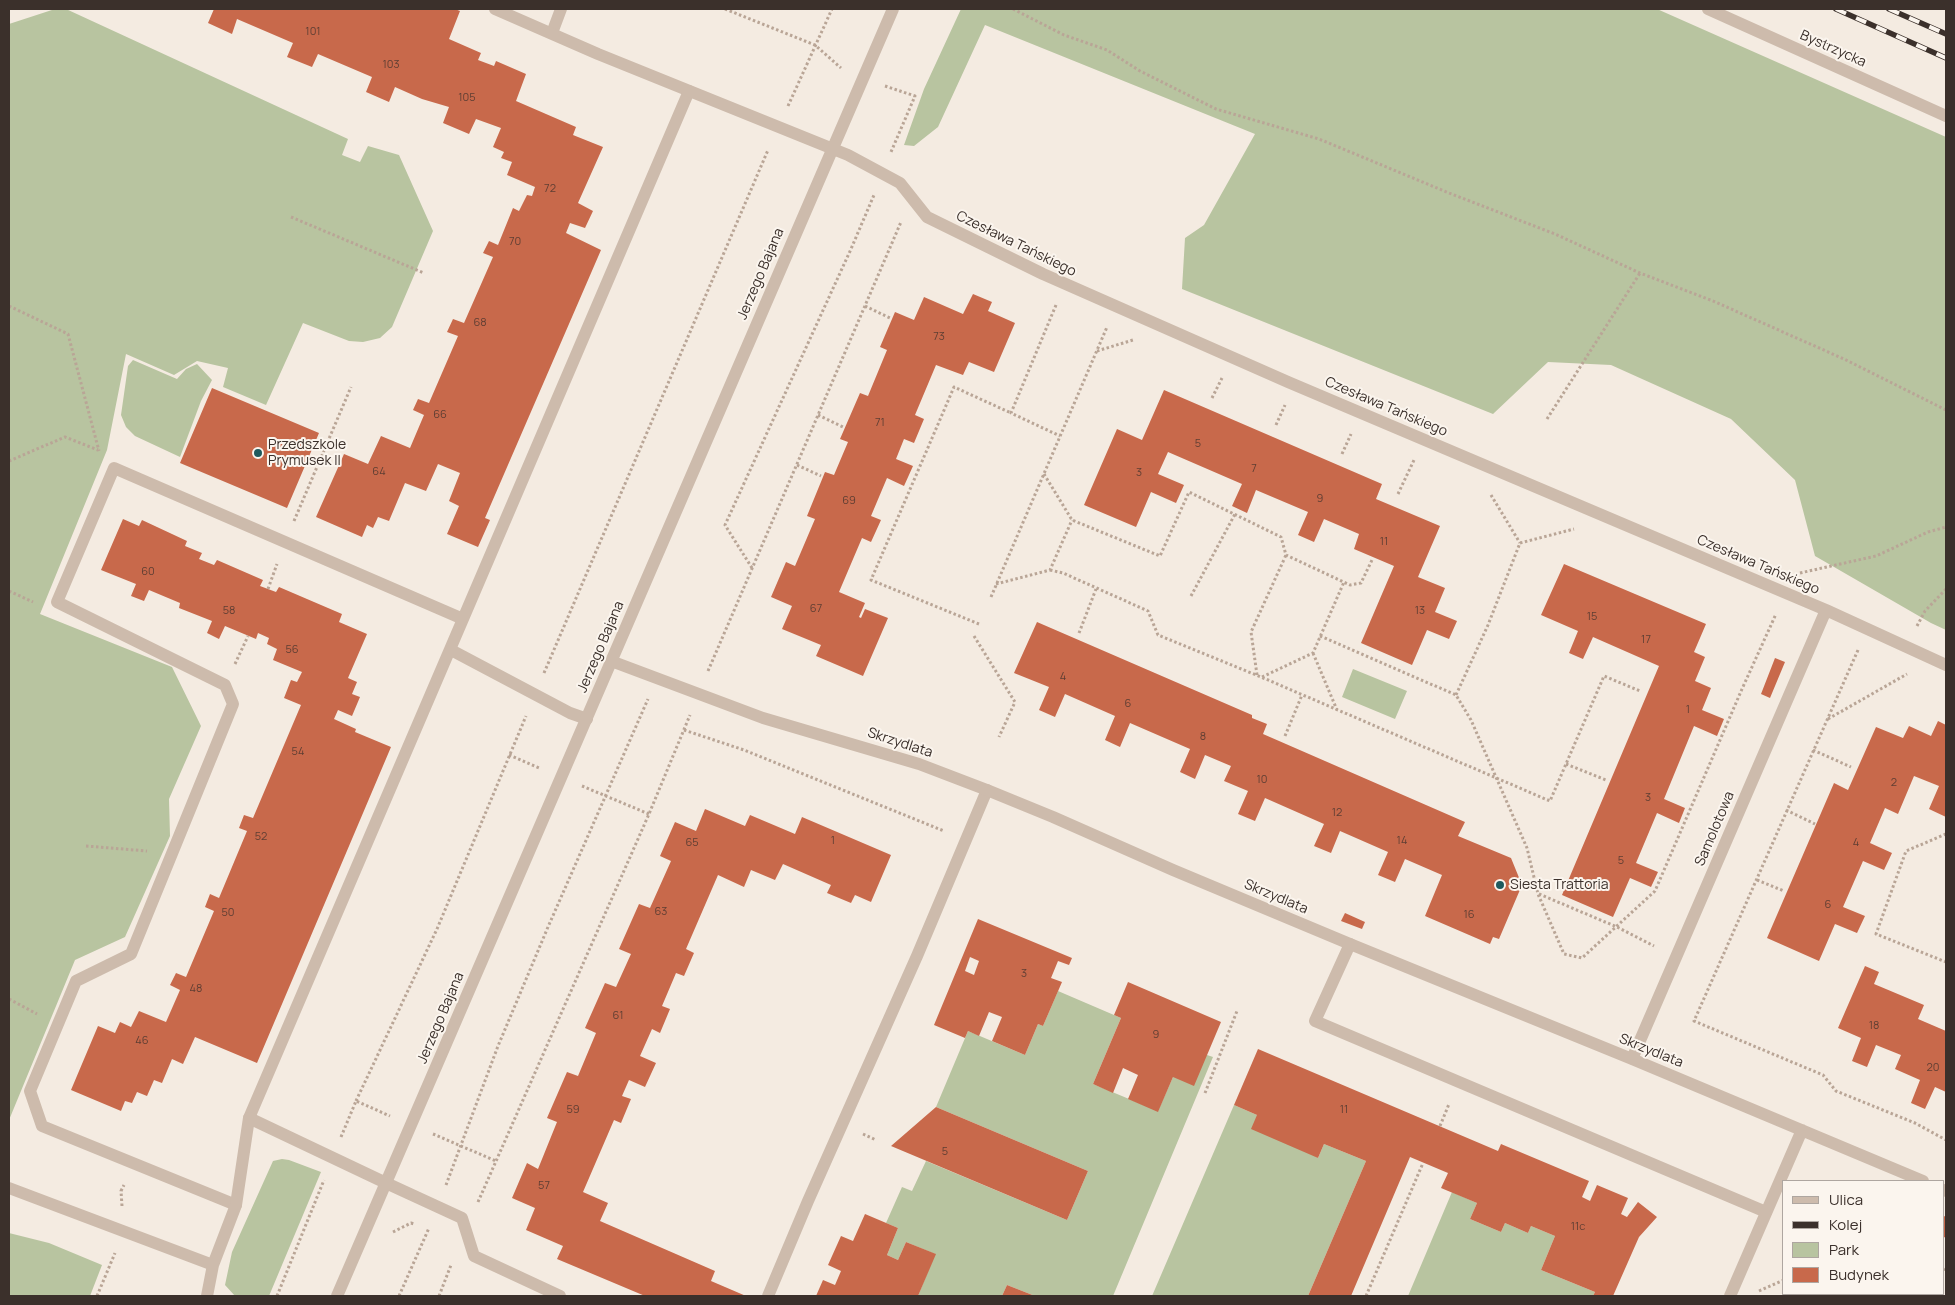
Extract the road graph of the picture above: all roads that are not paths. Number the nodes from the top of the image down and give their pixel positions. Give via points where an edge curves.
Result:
1 (495, 9) edge
2 (561, 9) edge
3 (893, 9) edge
4 (1708, 9) edge
5 (552, 34) junction
6 (689, 91) junction
7 (1946, 116) edge
8 (832, 148) junction
9 (1826, 610) junction
10 (463, 619) junction
11 (451, 650) junction
12 (611, 661) junction
13 (1946, 664) edge
14 (586, 719) junction
15 (987, 790) junction
16 (1350, 944) junction
17 (1632, 1060) junction
18 (249, 1118) junction
19 (1802, 1130) junction
20 (1920, 1180) edge
21 (386, 1183) junction
22 (9, 1188) edge
23 (236, 1205) junction
24 (1766, 1212) junction
25 (213, 1265) junction
26 (207, 1296) edge
27 (337, 1296) edge
28 (560, 1296) edge
29 (768, 1296) edge
30 (1730, 1296) edge

1 - 5 street, Czesława Tańskiego
2 - 5 street
3 - 8 street, Jerzego Bajana
4 - 7 street, Bystrzycka
5 - 6 street, Czesława Tańskiego
6 - 8 street, Czesława Tańskiego
6 - 10 street
8 - 9 street, Czesława Tańskiego via 900,183 927,217 1065,284
8 - 12 street, Jerzego Bajana
9 - 13 street, Czesława Tańskiego
9 - 17 street, Samolotowa
10 - 11 street
10 - 23 street via 114,468 57,602 225,685 233,704 130,954 76,982 30,1091 42,1126
11 - 14 street
11 - 18 street
12 - 14 street, Jerzego Bajana
12 - 15 street, Skrzydlata via 764,718 919,764
14 - 21 street, Jerzego Bajana
15 - 16 street, Skrzydlata
15 - 29 street
16 - 17 street, Skrzydlata
16 - 24 street via 1315,1021
17 - 19 street, Skrzydlata
18 - 21 street
18 - 23 street
19 - 20 street, Skrzydlata
19 - 24 street
21 - 27 street, Jerzego Bajana
21 - 28 street via 462,1218 474,1256
22 - 25 street
23 - 25 street
24 - 30 street
25 - 26 street

